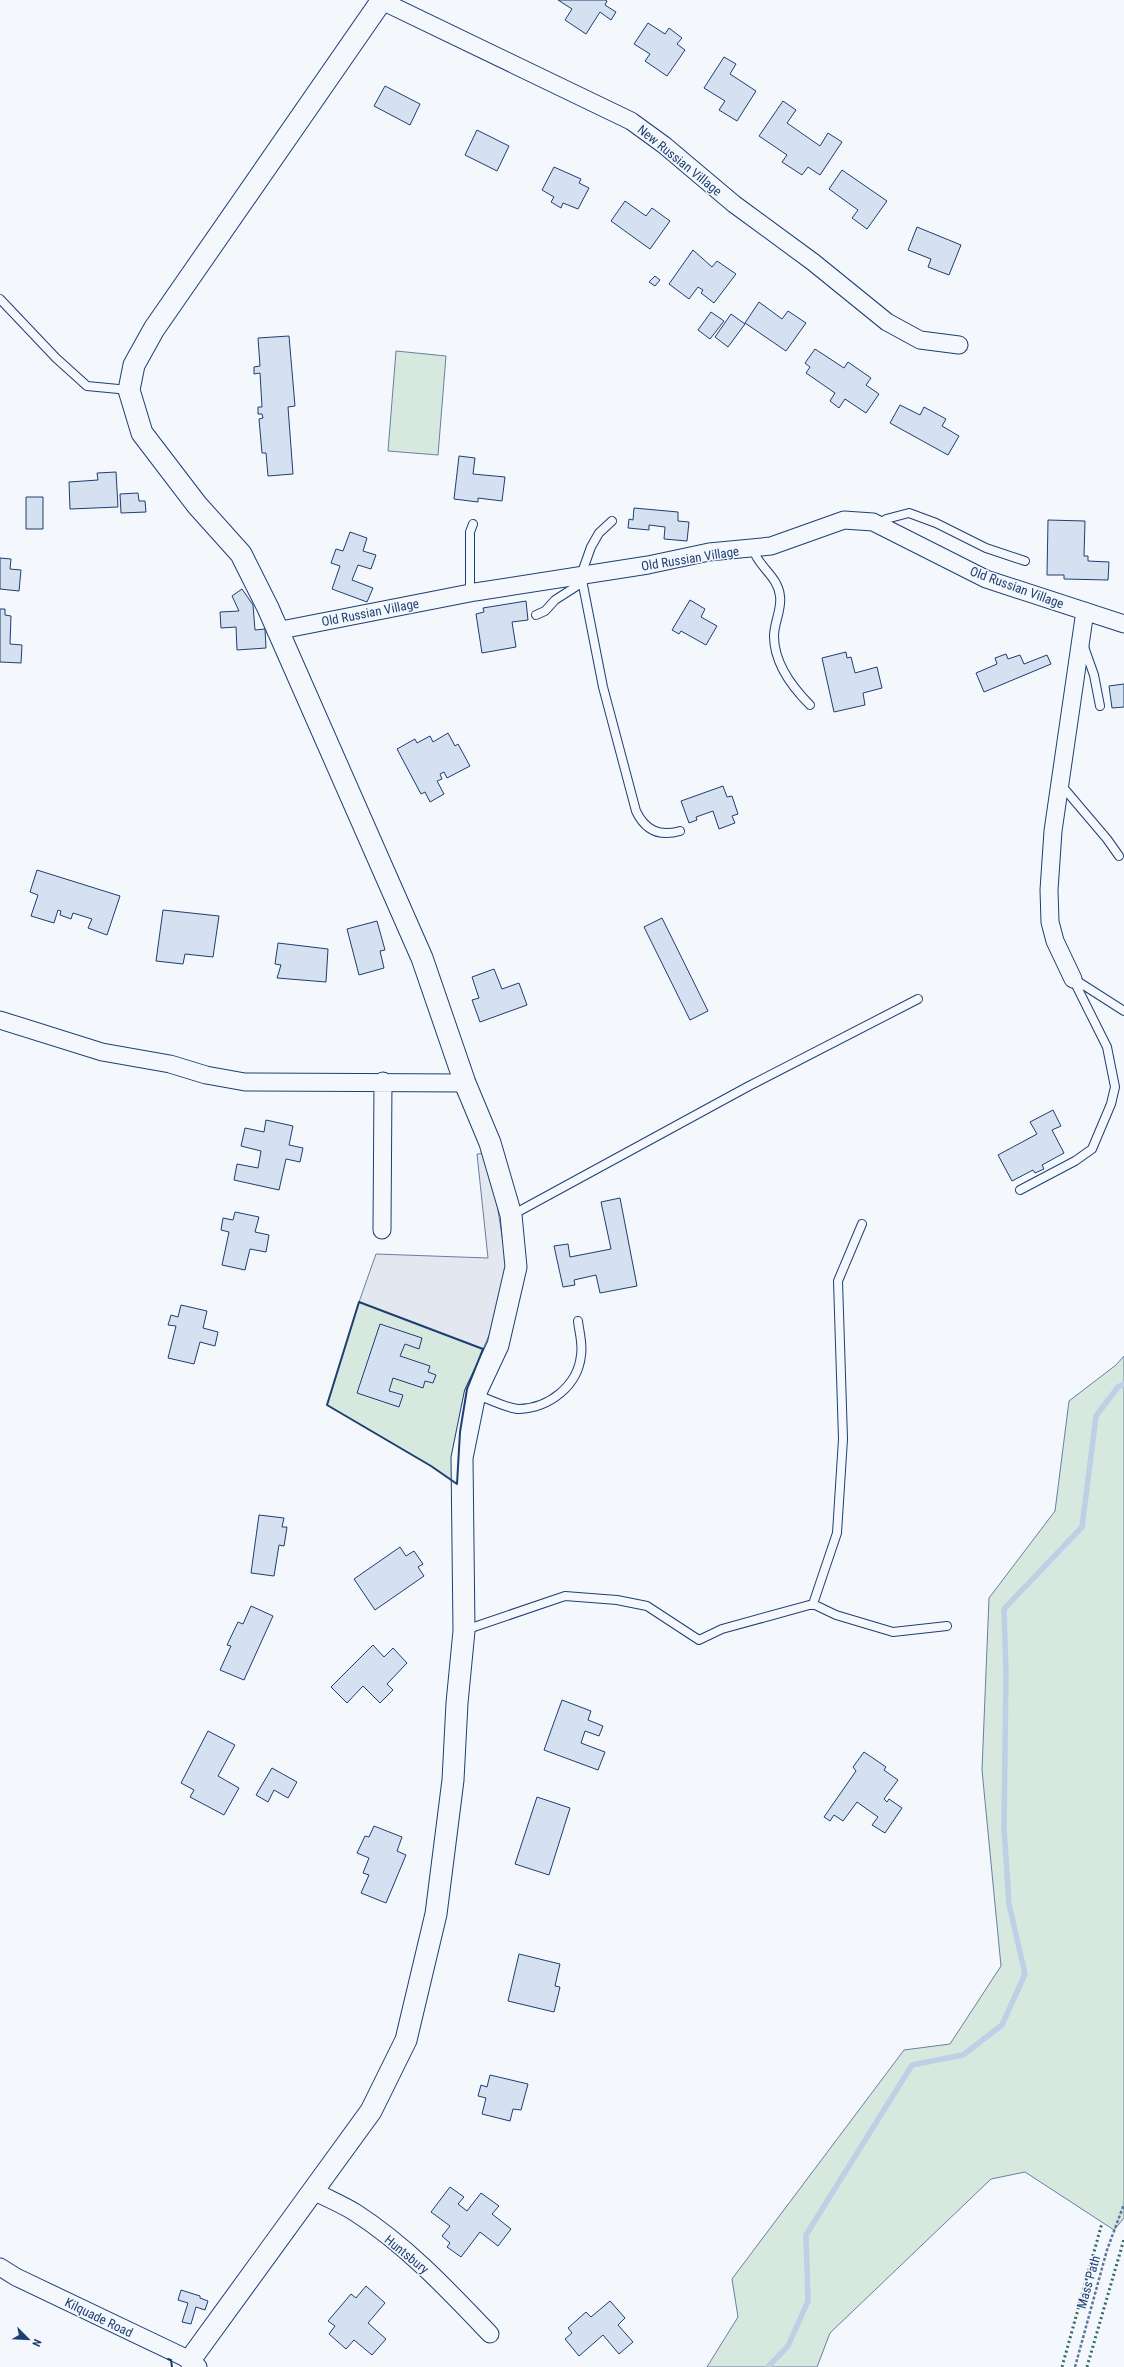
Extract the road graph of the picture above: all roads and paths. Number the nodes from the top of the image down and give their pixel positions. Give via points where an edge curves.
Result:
1 (382, 1) edge
2 (0, 299) edge
3 (959, 345) dead end
4 (129, 390) junction
5 (612, 521) dead end
6 (473, 524) dead end
7 (879, 525) junction
8 (753, 549) junction
9 (1025, 561) dead end
10 (582, 578) junction
11 (470, 593) junction
12 (1085, 611) junction
13 (536, 615) dead end
14 (1124, 624) edge
15 (276, 631) junction
16 (1080, 641) junction
17 (810, 705) dead end
18 (1100, 706) dead end
19 (1061, 784) junction
20 (680, 831) dead end
21 (1119, 856) dead end
22 (1073, 979) junction
23 (918, 999) dead end
24 (1124, 1011) edge
25 (0, 1020) edge
26 (383, 1082) junction
27 (465, 1083) junction
28 (1020, 1190) dead end
29 (511, 1215) junction
30 (862, 1224) dead end
31 (382, 1230) dead end
32 (578, 1321) dead end
33 (475, 1394) junction
34 (813, 1604) junction
35 (947, 1626) dead end
36 (464, 1631) junction
37 (312, 2190) junction
38 (1124, 2204) edge
39 (0, 2267) edge
40 (490, 2334) dead end
41 (194, 2364) edge
42 (1074, 2367) edge

1 - 3 street, New Russian Village via 630,121 664,145 734,204 808,258 886,322 920,340
1 - 4 street via 154,329 134,365
2 - 4 lane via 56,358 87,386
4 - 15 street via 142,433 198,505 241,554 268,608
5 - 10 lane via 595,540 585,560
6 - 11 lane via 470,532
7 - 8 street, Old Russian Village via 874,522 844,520 785,542
7 - 9 lane via 886,519 909,513 936,523 986,548
7 - 12 street, Old Russian Village via 986,579
8 - 10 street, Old Russian Village via 709,552
8 - 17 lane via 756,560 768,570 780,596 774,636 785,674 791,685
10 - 11 street, Old Russian Village
10 - 13 lane
10 - 20 lane via 603,688 636,811 642,823 663,834
11 - 15 street, Old Russian Village
12 - 14 street, Old Russian Village
12 - 16 street
15 - 27 street via 422,958
16 - 18 lane via 1085,645
16 - 19 street
19 - 21 lane
19 - 22 street via 1053,839 1049,890 1050,922 1055,941
22 - 24 lane
22 - 28 lane via 1107,1047 1115,1087 1111,1104 1092,1149
23 - 29 lane via 749,1086
25 - 26 street via 102,1052 170,1064 206,1075 245,1082
26 - 27 street via 441,1085
26 - 31 street
27 - 29 street via 490,1143
29 - 33 street via 516,1267 498,1345
30 - 34 lane via 838,1281 843,1439 837,1533
32 - 33 lane via 582,1354 575,1376 564,1391 542,1404 518,1409
33 - 36 street via 462,1458
34 - 35 lane via 836,1616 893,1632
34 - 36 lane via 722,1629 699,1640 647,1606 617,1600 565,1596
36 - 37 street via 453,1780 436,1914 406,2040 371,2111
37 - 40 street, Huntsbury via 355,2213 395,2243 432,2274
37 - 41 street
38 - 42 path, Mass Path via 1107,2250
39 - 41 street, Kilquade Road

